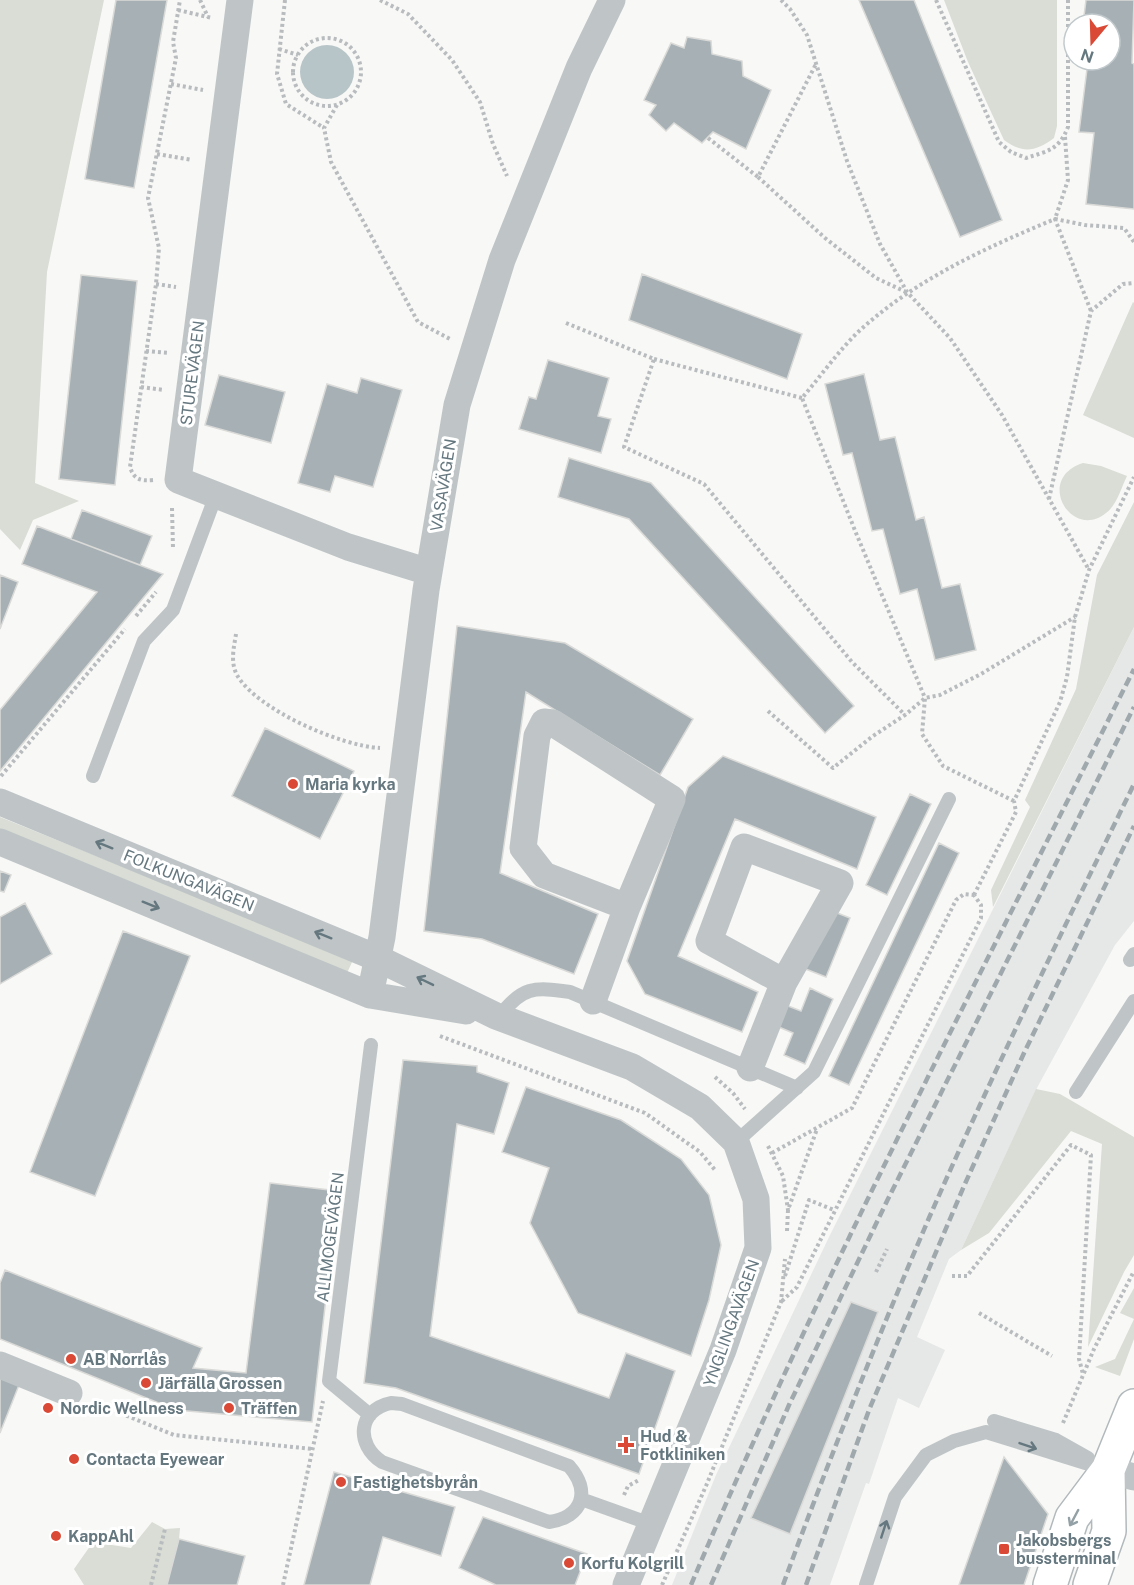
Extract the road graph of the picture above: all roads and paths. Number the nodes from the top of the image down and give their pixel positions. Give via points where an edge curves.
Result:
1 (180, 0) edge
2 (200, 0) edge
3 (240, 0) edge
4 (285, 0) edge
5 (380, 0) edge
6 (612, 0) edge
7 (781, 0) edge
8 (936, 0) edge
9 (1068, 0) edge
10 (177, 10) junction
11 (209, 18) junction
12 (219, 20) dead end
13 (279, 49) junction
14 (298, 54) junction
15 (817, 64) junction
16 (171, 84) junction
17 (209, 92) dead end
18 (337, 105) junction
19 (324, 128) junction
20 (1065, 136) junction
21 (708, 138) dead end
22 (157, 154) junction
23 (200, 161) dead end
24 (758, 177) junction
25 (509, 179) dead end
26 (1055, 219) junction
27 (1134, 242) edge
28 (1134, 283) edge
29 (156, 284) junction
30 (183, 288) dead end
31 (907, 292) junction
32 (1091, 311) junction
33 (566, 323) dead end
34 (454, 341) dead end
35 (146, 351) junction
36 (174, 354) dead end
37 (654, 359) junction
38 (141, 387) junction
39 (169, 391) dead end
40 (802, 398) junction
41 (1134, 477) edge
42 (172, 490) junction
43 (216, 495) junction
44 (1049, 498) junction
45 (172, 552) dead end
46 (1089, 570) junction
47 (429, 572) junction
48 (157, 591) dead end
49 (1075, 617) junction
50 (135, 618) dead end
51 (127, 627) dead end
52 (236, 634) dead end
53 (926, 698) junction
54 (768, 711) dead end
55 (905, 715) junction
56 (387, 748) dead end
57 (93, 776) dead end
58 (0, 777) edge
59 (949, 799) dead end
60 (1014, 801) junction
61 (0, 802) edge
62 (0, 842) edge
63 (974, 895) junction
64 (627, 907) junction
65 (377, 958) junction
66 (784, 982) junction
67 (370, 995) junction
68 (593, 1001) junction
69 (1134, 1001) edge
70 (498, 1016) junction
71 (436, 1034) dead end
72 (371, 1045) dead end
73 (750, 1068) junction
74 (797, 1088) junction
75 (1076, 1092) dead end
76 (736, 1142) junction
77 (772, 1153) dead end
78 (723, 1179) dead end
79 (834, 1210) junction
80 (887, 1249) dead end
81 (876, 1272) dead end
82 (1134, 1272) edge
83 (952, 1276) dead end
84 (783, 1283) dead end
85 (781, 1302) dead end
86 (979, 1313) dead end
87 (1052, 1356) dead end
88 (0, 1365) edge
89 (1083, 1374) junction
90 (329, 1381) junction
91 (69, 1393) joint
92 (1134, 1406) edge
93 (370, 1415) junction
94 (994, 1421) dead end
95 (1056, 1440) junction
96 (313, 1449) junction
97 (1121, 1474) edge
98 (649, 1475) dead end
99 (581, 1499) junction
100 (618, 1512) junction
101 (651, 1524) junction
102 (165, 1529) dead end
103 (151, 1585) edge
104 (283, 1585) edge
105 (626, 1585) edge
106 (866, 1585) edge
107 (1050, 1585) edge
108 (1090, 1585) edge

1 - 10 path
2 - 11 path
3 - 42 street, STUREVÄGEN
4 - 13 path
5 - 25 path via 408,14 452,60 480,102
6 - 47 street, VASAVÄGEN via 579,68 502,260 456,405
7 - 15 path via 807,35
8 - 20 path via 999,142 1026,158 1056,148
9 - 20 path
10 - 11 path
10 - 16 path
11 - 12 path
13 - 14 path
13 - 19 path via 277,74 286,104
14 - 18 path via 293,77 297,88 314,103
14 - 18 path via 305,46 325,38 346,44 354,52 361,72 359,83
15 - 24 path
15 - 31 path via 847,160 880,244
16 - 17 path
16 - 22 path
18 - 19 path
19 - 34 path via 331,162 418,322
20 - 26 path via 1068,180
21 - 24 path
22 - 23 path
22 - 29 path via 148,198 159,248
24 - 31 path via 876,278
26 - 27 path via 1124,228
26 - 31 path via 995,244
26 - 32 path
28 - 32 path via 1123,284
29 - 30 path
29 - 35 path
31 - 40 path via 856,335
31 - 44 path via 950,338 1002,416
32 - 44 path
33 - 37 path
35 - 36 path
35 - 38 path
37 - 40 path
37 - 55 path via 624,447 704,484 852,662
38 - 39 path
38 - 42 path via 130,467 141,481
40 - 53 path
41 - 46 path
42 - 43 street
42 - 45 path
43 - 47 street via 348,547
43 - 57 lane via 173,610 144,641
44 - 46 path
46 - 49 path
47 - 65 street, VASAVÄGEN
48 - 50 path
49 - 53 path via 981,674
49 - 60 path via 1060,702
51 - 58 path
52 - 56 path via 232,656 236,674 248,689 286,717 317,731 368,748
53 - 55 path
53 - 60 path via 922,734 943,766
54 - 55 path via 833,768
59 - 74 lane via 814,1072
60 - 63 path via 1016,812
65 -> 61 street, FOLKUNGAVÄGEN
62 -> 67 street
63 - 77 path via 964,894 956,900 852,1108
63 - 79 path via 981,905 981,918
64 - 64 street via 543,875 523,848 537,736 544,722 553,723 672,799
64 - 68 street
65 - 67 street, VASAVÄGEN
70 -> 65 street, YNGLINGAVÄGEN
66 - 66 street via 709,941 744,847 840,883
66 - 73 street
67 - 70 street, YNGLINGAVÄGEN
68 - 70 lane via 570,992 537,989 520,993
68 - 73 lane
69 - 75 lane
70 - 76 street, YNGLINGAVÄGEN via 632,1067 700,1107
71 - 78 path via 645,1113 700,1152
72 - 90 lane, ALLMOGEVÄGEN
73 - 74 lane
74 - 76 lane
76 - 101 street, YNGLINGAVÄGEN via 756,1199 758,1248 723,1350
79 - 84 path via 809,1200
79 - 85 path via 797,1287
80 - 81 path
82 - 89 path
83 - 89 path via 967,1276 1071,1145 1091,1155 1079,1359
86 - 87 path
88 - 91 street
89 - 95 path
90 - 93 lane
90 - 96 path
91 - 96 path via 174,1435
92 - 97 street
93 - 99 lane via 384,1405 402,1404 561,1462 578,1476
93 - 99 lane via 364,1441 382,1462 549,1522 571,1514
94 - 95 lane
95 - 97 lane
96 - 104 path
106 -> 97 lane via 895,1497 926,1455 954,1441 986,1431
97 -> 107 street via 1072,1518
97 - 108 street via 1109,1532
98 - 100 path via 627,1486
99 - 100 lane
100 - 101 lane
101 - 105 street, YNGLINGAVÄGEN
102 - 103 path

